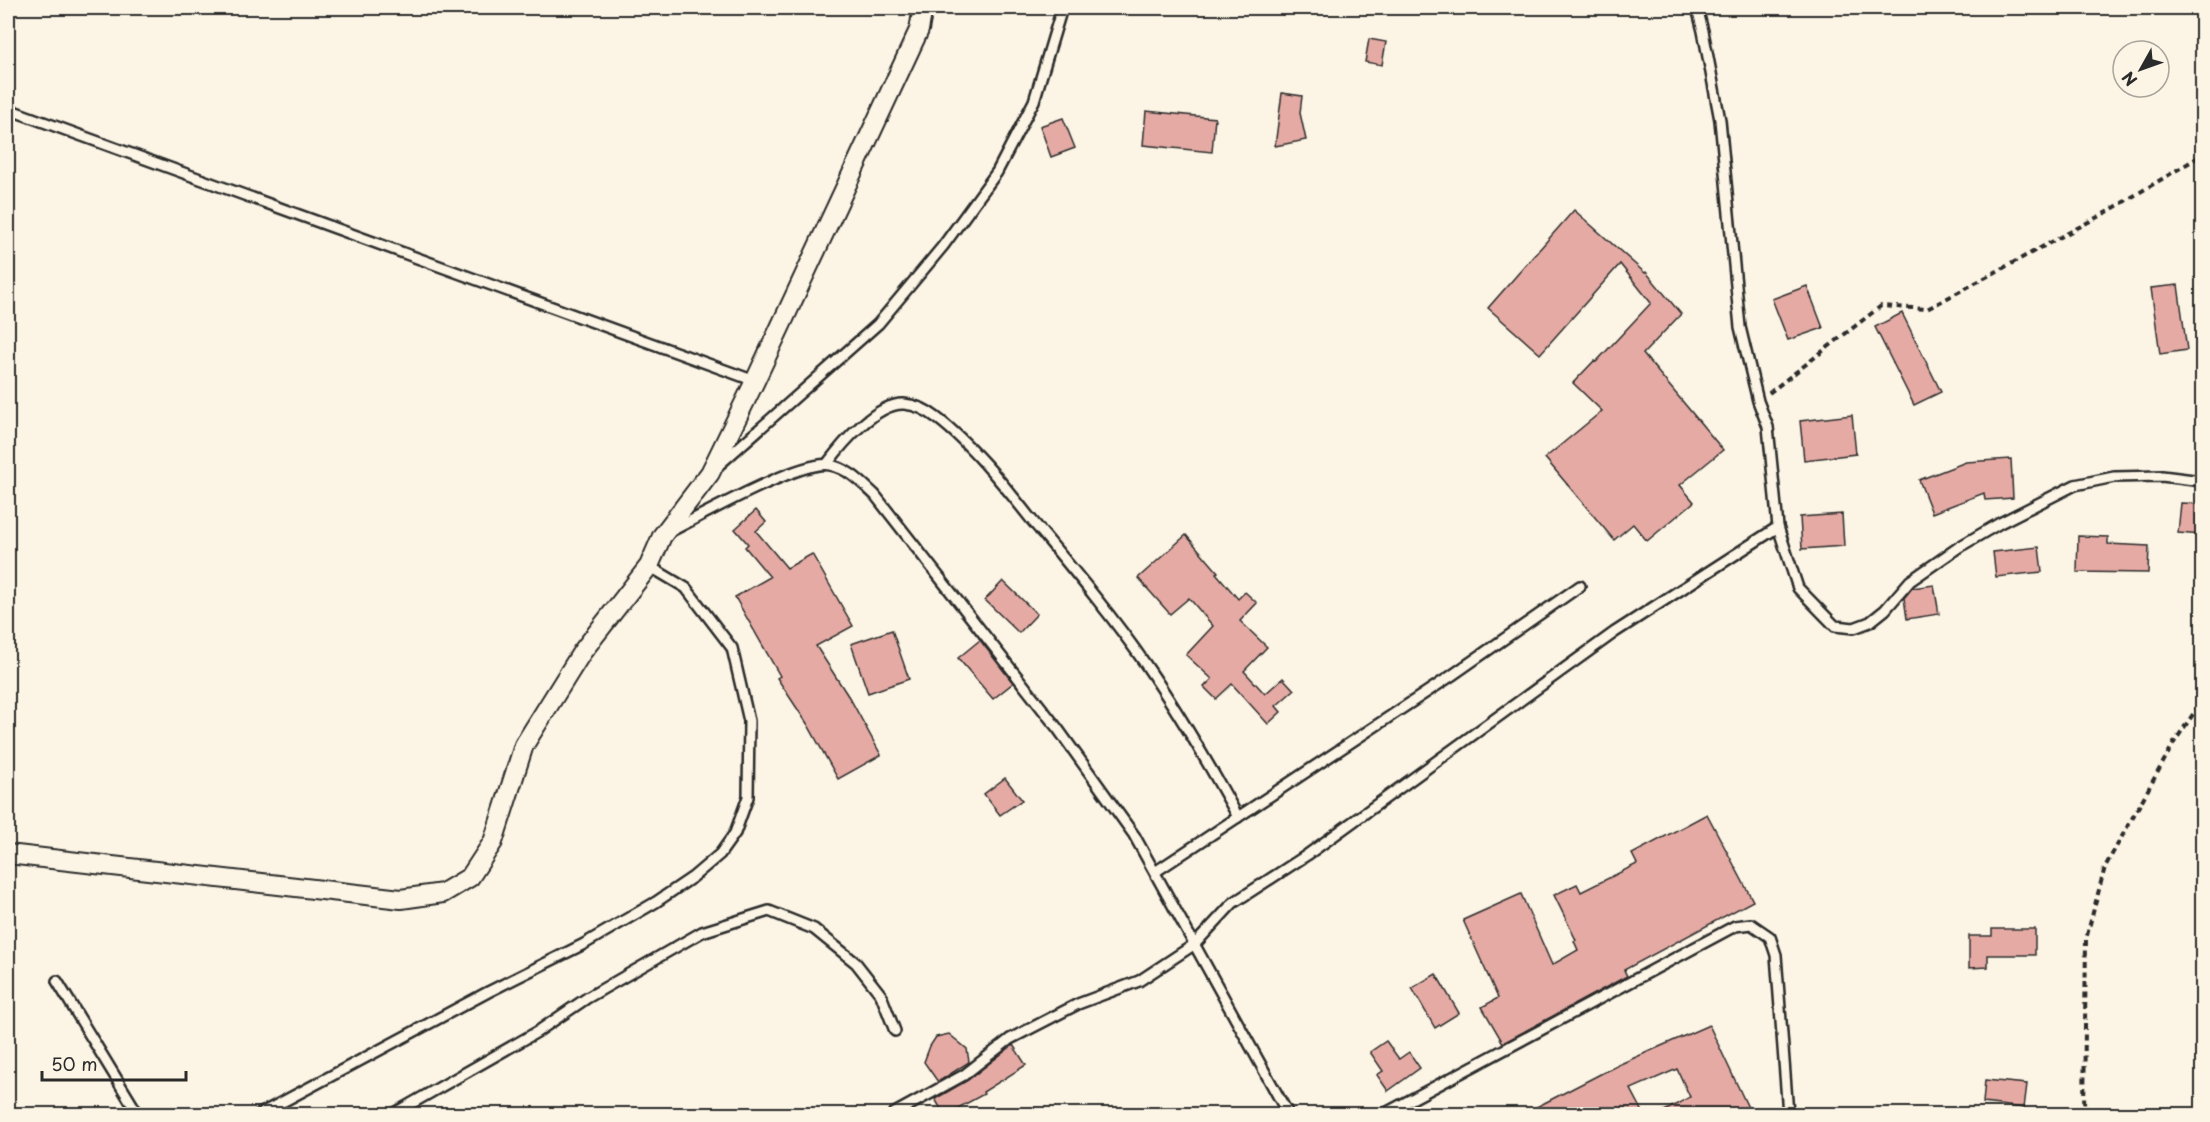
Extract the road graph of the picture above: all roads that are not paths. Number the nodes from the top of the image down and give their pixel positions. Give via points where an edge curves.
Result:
1 (923, 8) edge
2 (1062, 8) edge
3 (1697, 8) edge
4 (8, 109) edge
5 (755, 381) junction
6 (827, 464) junction
7 (710, 473) junction
8 (2202, 481) edge
9 (1778, 527) junction
10 (662, 536) junction
11 (649, 566) junction
12 (1580, 586) dead end
13 (1238, 818) junction
14 (8, 854) edge
15 (1155, 872) junction
16 (1195, 944) junction
17 (57, 981) dead end
18 (895, 1031) dead end
19 (138, 1114) edge
20 (260, 1114) edge
21 (393, 1114) edge
22 (893, 1114) edge
23 (1288, 1114) edge
24 (1384, 1114) edge
25 (1788, 1114) edge

1 - 5 street via 919,30
2 - 7 lane via 1034,101 997,172 943,246 878,324
3 - 9 lane via 1720,120 1740,327 1768,427
4 - 5 lane
5 - 7 street
6 - 10 lane via 788,473
6 - 13 lane via 840,446 882,411 902,404 919,406 938,418 1005,488 1112,619 1146,666
6 - 15 lane via 850,472 875,495 1058,729 1134,835
7 - 10 street
8 - 9 lane via 2162,476 2114,477 2075,485 1959,547 1910,581 1870,622 1854,628 1835,626 1798,588
9 - 16 lane via 1615,632 1307,855 1233,903
10 - 11 street
11 - 14 street via 582,652 524,745 493,842 470,877 442,894 401,899
11 - 20 lane via 686,588 732,648 749,721 748,798 735,833 720,854 656,902 584,944
12 - 13 lane
13 - 15 lane
15 - 16 lane
16 - 22 lane via 1139,981 1078,1004 1010,1039 964,1075
16 - 23 lane
17 - 19 lane
18 - 21 lane via 881,995 856,963 814,929 769,911 702,932
24 - 25 lane via 1735,926 1751,924 1770,937 1776,955

